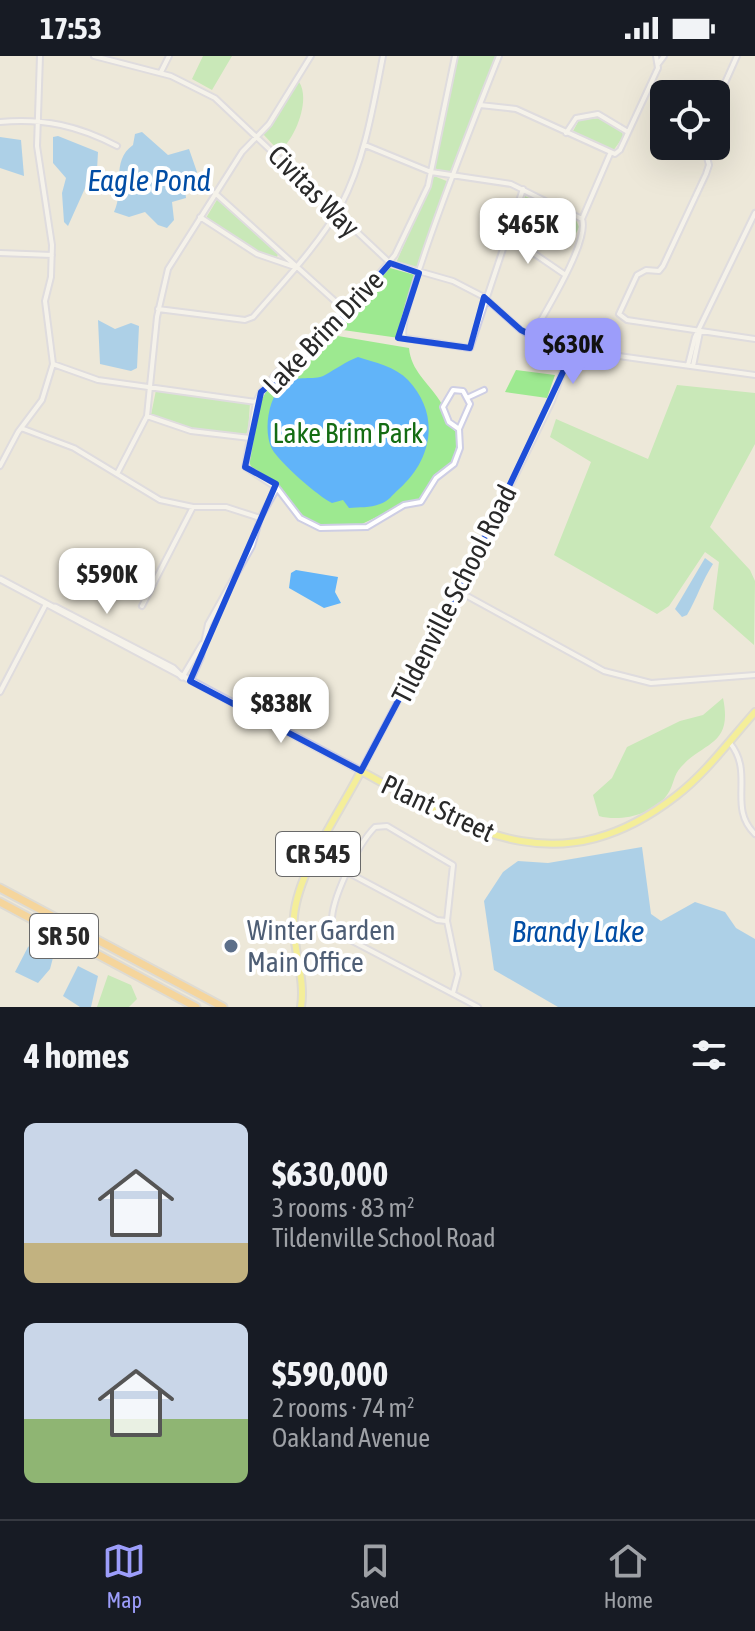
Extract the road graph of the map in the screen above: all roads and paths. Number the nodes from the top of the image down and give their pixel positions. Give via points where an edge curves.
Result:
1 (40, 56) edge
2 (94, 56) edge
3 (169, 56) edge
4 (311, 56) edge
5 (383, 56) edge
6 (455, 56) edge
7 (499, 56) edge
8 (656, 56) edge
9 (664, 56) edge
10 (737, 56) edge
11 (128, 59) edge
12 (658, 64) junction
13 (161, 73) junction
14 (726, 80) edge
15 (480, 105) junction
16 (0, 122) edge
17 (37, 122) junction
18 (628, 132) junction
19 (566, 133) junction
20 (258, 135) junction
21 (365, 145) junction
22 (117, 146) dead end
23 (610, 154) junction
24 (708, 160) edge
25 (431, 172) junction
26 (453, 177) junction
27 (523, 189) junction
28 (215, 193) junction
29 (336, 212) junction
30 (755, 213) edge
31 (200, 217) junction
32 (582, 219) junction
33 (507, 235) junction
34 (0, 253) edge
35 (52, 255) junction
36 (390, 263) junction
37 (294, 266) junction
38 (419, 273) junction
39 (564, 274) junction
40 (484, 297) junction
41 (158, 309) junction
42 (347, 312) junction
43 (700, 330) junction
44 (532, 336) junction
45 (755, 339) edge
46 (571, 355) junction
47 (53, 364) junction
48 (690, 365) junction
49 (755, 375) edge
50 (150, 386) junction
51 (484, 390) dead end
52 (469, 397) junction
53 (256, 402) junction
54 (147, 416) junction
55 (21, 428) junction
56 (459, 429) junction
57 (250, 438) junction
58 (0, 466) edge
59 (117, 474) junction
60 (277, 488) junction
61 (193, 507) junction
62 (260, 518) junction
63 (0, 579) edge
64 (458, 591) junction
65 (46, 604) junction
66 (142, 606) dead end
67 (202, 644) junction
68 (755, 675) edge
69 (182, 677) junction
70 (190, 681) junction
71 (0, 692) edge
72 (755, 712) edge
73 (729, 741) junction
74 (361, 771) junction
75 (755, 834) edge
76 (317, 856) junction
77 (347, 873) junction
78 (0, 888) edge
79 (14, 896) junction
80 (0, 902) edge
81 (9, 907) junction
82 (447, 921) junction
83 (453, 993) junction
84 (196, 1007) edge
85 (223, 1007) edge
86 (301, 1007) edge
87 (478, 1007) edge

1 - 17 street
2 - 11 street, Civitas Way
3 - 13 street
4 - 20 street
5 - 21 street
6 - 25 street, Lake Brim Drive
7 - 15 street
8 - 12 street
9 - 12 street
10 - 14 street
11 - 13 street, Civitas Way
12 - 18 street
13 - 20 street, Civitas Way via 215,98
15 - 19 street via 516,109
15 - 26 street
16 - 17 street
17 - 22 street via 71,125
17 - 35 street
18 - 19 street via 598,114 576,118
18 - 23 street via 620,150
19 - 23 street
20 - 28 street
20 - 29 street, Civitas Way
21 - 25 street
21 - 29 street
23 - 32 street
24 - 43 street via 663,266 637,275 619,314 627,320
25 - 26 street
25 - 36 street, Lake Brim Drive
26 - 27 street
26 - 38 street
27 - 32 street
27 - 33 street
28 - 31 street
28 - 37 street
29 - 36 street, Civitas Way
29 - 37 street
30 - 43 street
31 - 37 street via 257,254
31 - 41 street via 168,269
32 - 39 street via 583,233
33 - 39 street
33 - 40 street
34 - 35 street
35 - 47 street via 45,301
36 - 38 street, Civitas Way
36 - 42 street, Lake Brim Drive
37 - 41 street via 249,320
37 - 42 street
38 - 40 street, Civitas Way via 453,281
38 - 40 street via 403,323 404,338 470,348
39 - 44 street
40 - 44 street, Civitas Way
41 - 50 street
42 - 53 street, Lake Brim Drive via 319,343 278,371
43 - 45 street
43 - 48 street
44 - 46 street, Civitas Way via 557,353
46 - 48 street via 583,351
46 - 64 street, Tildenville School Road
47 - 50 street via 98,380
47 - 55 street via 42,400
48 - 49 street
50 - 53 street
50 - 54 street
51 - 52 street
52 - 56 street, Lake Brim Drive
52 - 56 street via 459,390 445,399 445,415
53 - 57 street, Lake Brim Drive
54 - 57 street via 191,431
54 - 59 street
55 - 58 street
55 - 59 street via 74,448
56 - 60 street, Lake Brim Drive via 454,464 436,478 421,502 404,505 367,527 335,530 309,524
57 - 60 street, Lake Brim Drive via 245,467
59 - 61 street via 160,500
60 - 62 street
61 - 62 street via 226,507
61 - 66 street
62 - 67 street via 252,546
63 - 65 street
64 - 68 street via 614,674 651,683
64 - 74 street, Tildenville School Road
65 - 69 street
65 - 71 street
67 - 69 street
67 - 70 street
69 - 70 street
70 - 74 street
72 - 73 main road, Plant Street
73 - 74 main road, Plant Street via 677,795 641,820 575,842 522,843 487,835
73 - 75 street via 741,755 742,810
74 - 76 main road, Tildenville School Road / CR 545
76 - 77 street
76 - 86 main road, Tildenville School Road / CR 545 via 300,890 294,919 303,980
77 - 82 street
77 - 82 street via 369,833 387,826 453,865
77 - 83 street via 331,919 337,933
78 - 79 highway, SR 50
79 - 81 street
79 - 85 highway, SR 50
80 - 81 highway, SR 50
81 - 84 highway, SR 50
82 - 83 street via 458,974
83 - 87 street

